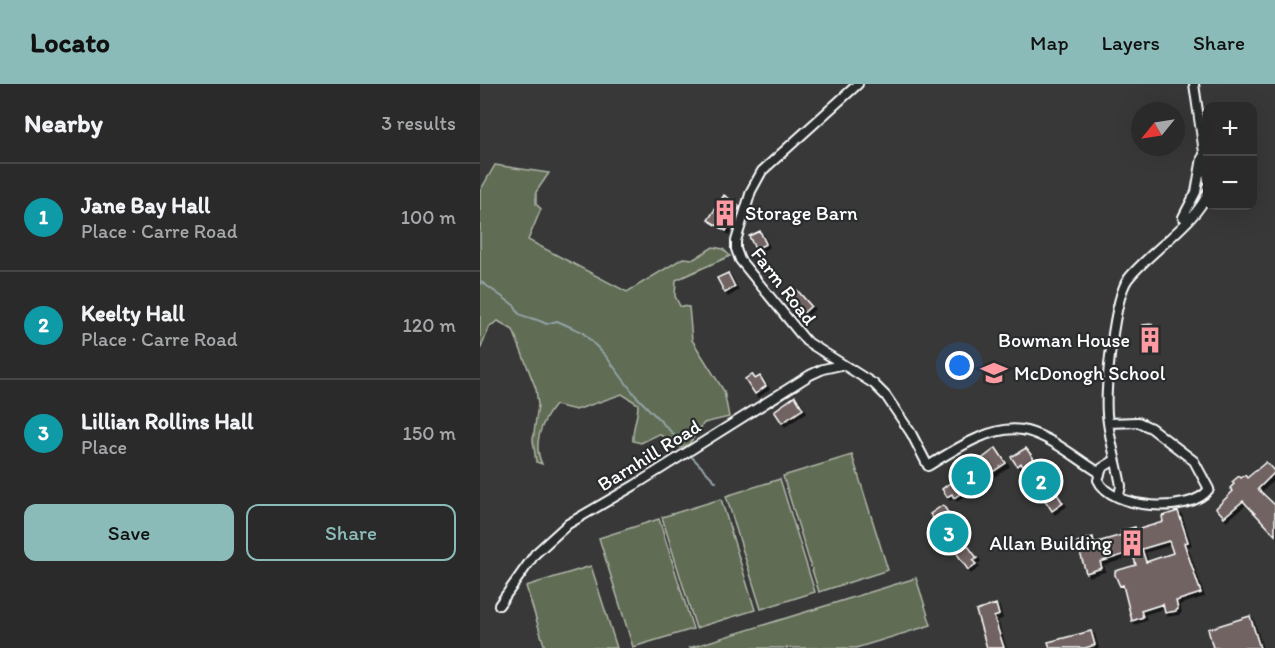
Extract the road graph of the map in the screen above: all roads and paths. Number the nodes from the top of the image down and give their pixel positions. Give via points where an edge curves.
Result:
1 (858, 84) edge
2 (1194, 84) edge
3 (1203, 150) joint
4 (1203, 200) edge
5 (1173, 234) junction
6 (841, 365) junction
7 (1108, 423) junction
8 (1115, 460) junction
9 (1100, 473) junction
10 (1119, 495) junction
11 (499, 604) dead end

1 - 6 street, Farm Road via 758,177 736,249 745,268 806,341
2 - 3 street
3 - 5 street via 1196,192
4 - 5 street
5 - 7 street via 1128,280 1119,296 1108,385
6 - 9 street, Farm Road via 874,384 886,396 928,466 985,436 1015,429 1040,435
6 - 11 street, Barnhill Road via 810,375 568,524 535,554
7 - 8 street
7 - 10 street via 1138,422 1151,428 1194,461 1209,489 1194,502 1155,506
8 - 9 street
8 - 10 street via 1121,486
9 - 10 street via 1100,485

